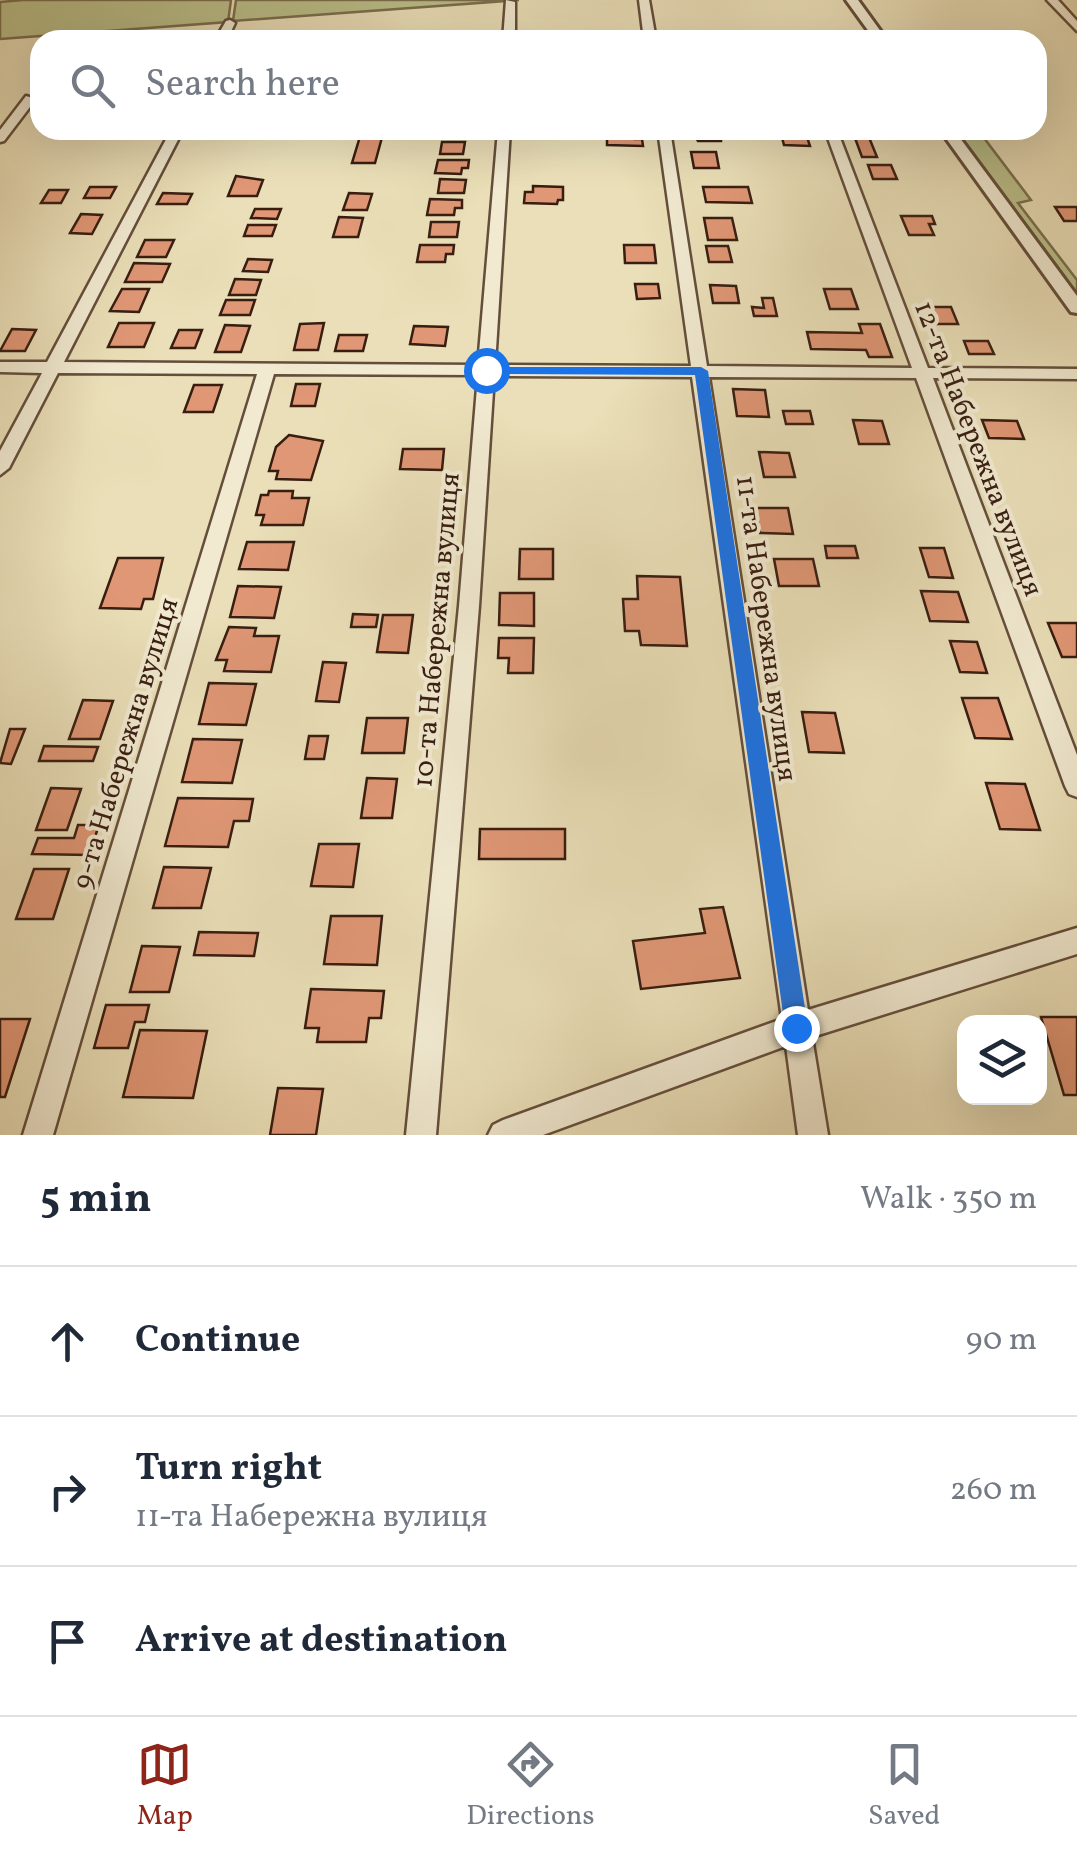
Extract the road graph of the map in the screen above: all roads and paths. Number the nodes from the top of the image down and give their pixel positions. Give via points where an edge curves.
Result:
1 (644, 0) edge
2 (852, 0) edge
3 (1052, 0) edge
4 (510, 2) edge
5 (230, 23) dead end
6 (1077, 28) edge
7 (226, 30) edge
8 (509, 30) edge
9 (648, 30) edge
10 (874, 30) edge
11 (30, 99) dead end
12 (0, 138) edge
13 (172, 140) edge
14 (503, 140) edge
15 (666, 140) edge
16 (836, 140) edge
17 (954, 140) edge
18 (1077, 308) edge
19 (0, 367) edge
20 (53, 368) junction
21 (267, 369) junction
22 (486, 370) junction
23 (701, 371) junction
24 (923, 373) junction
25 (1077, 374) edge
26 (0, 468) edge
27 (1077, 786) edge
28 (1077, 941) edge
29 (796, 1028) junction
30 (38, 1135) edge
31 (421, 1135) edge
32 (504, 1135) edge
33 (813, 1135) edge

1 - 9 street
2 - 10 street
3 - 6 street
4 - 8 street
5 - 7 street
11 - 12 street
13 - 20 street
14 - 22 street, 10-та Набережна вулиця
15 - 23 street, 11-та Набережна вулиця
16 - 24 street, 12-та Набережна вулиця
17 - 18 street
19 - 20 street
20 - 21 street
20 - 26 street
21 - 22 street
21 - 30 street, 9-та Набережна вулиця
22 - 23 street
22 - 31 street, 10-та Набережна вулиця
23 - 24 street
23 - 29 street, 11-та Набережна вулиця
24 - 25 street
24 - 27 street, 12-та Набережна вулиця
28 - 29 street
29 - 32 street
29 - 33 street, 11-та Набережна вулиця

